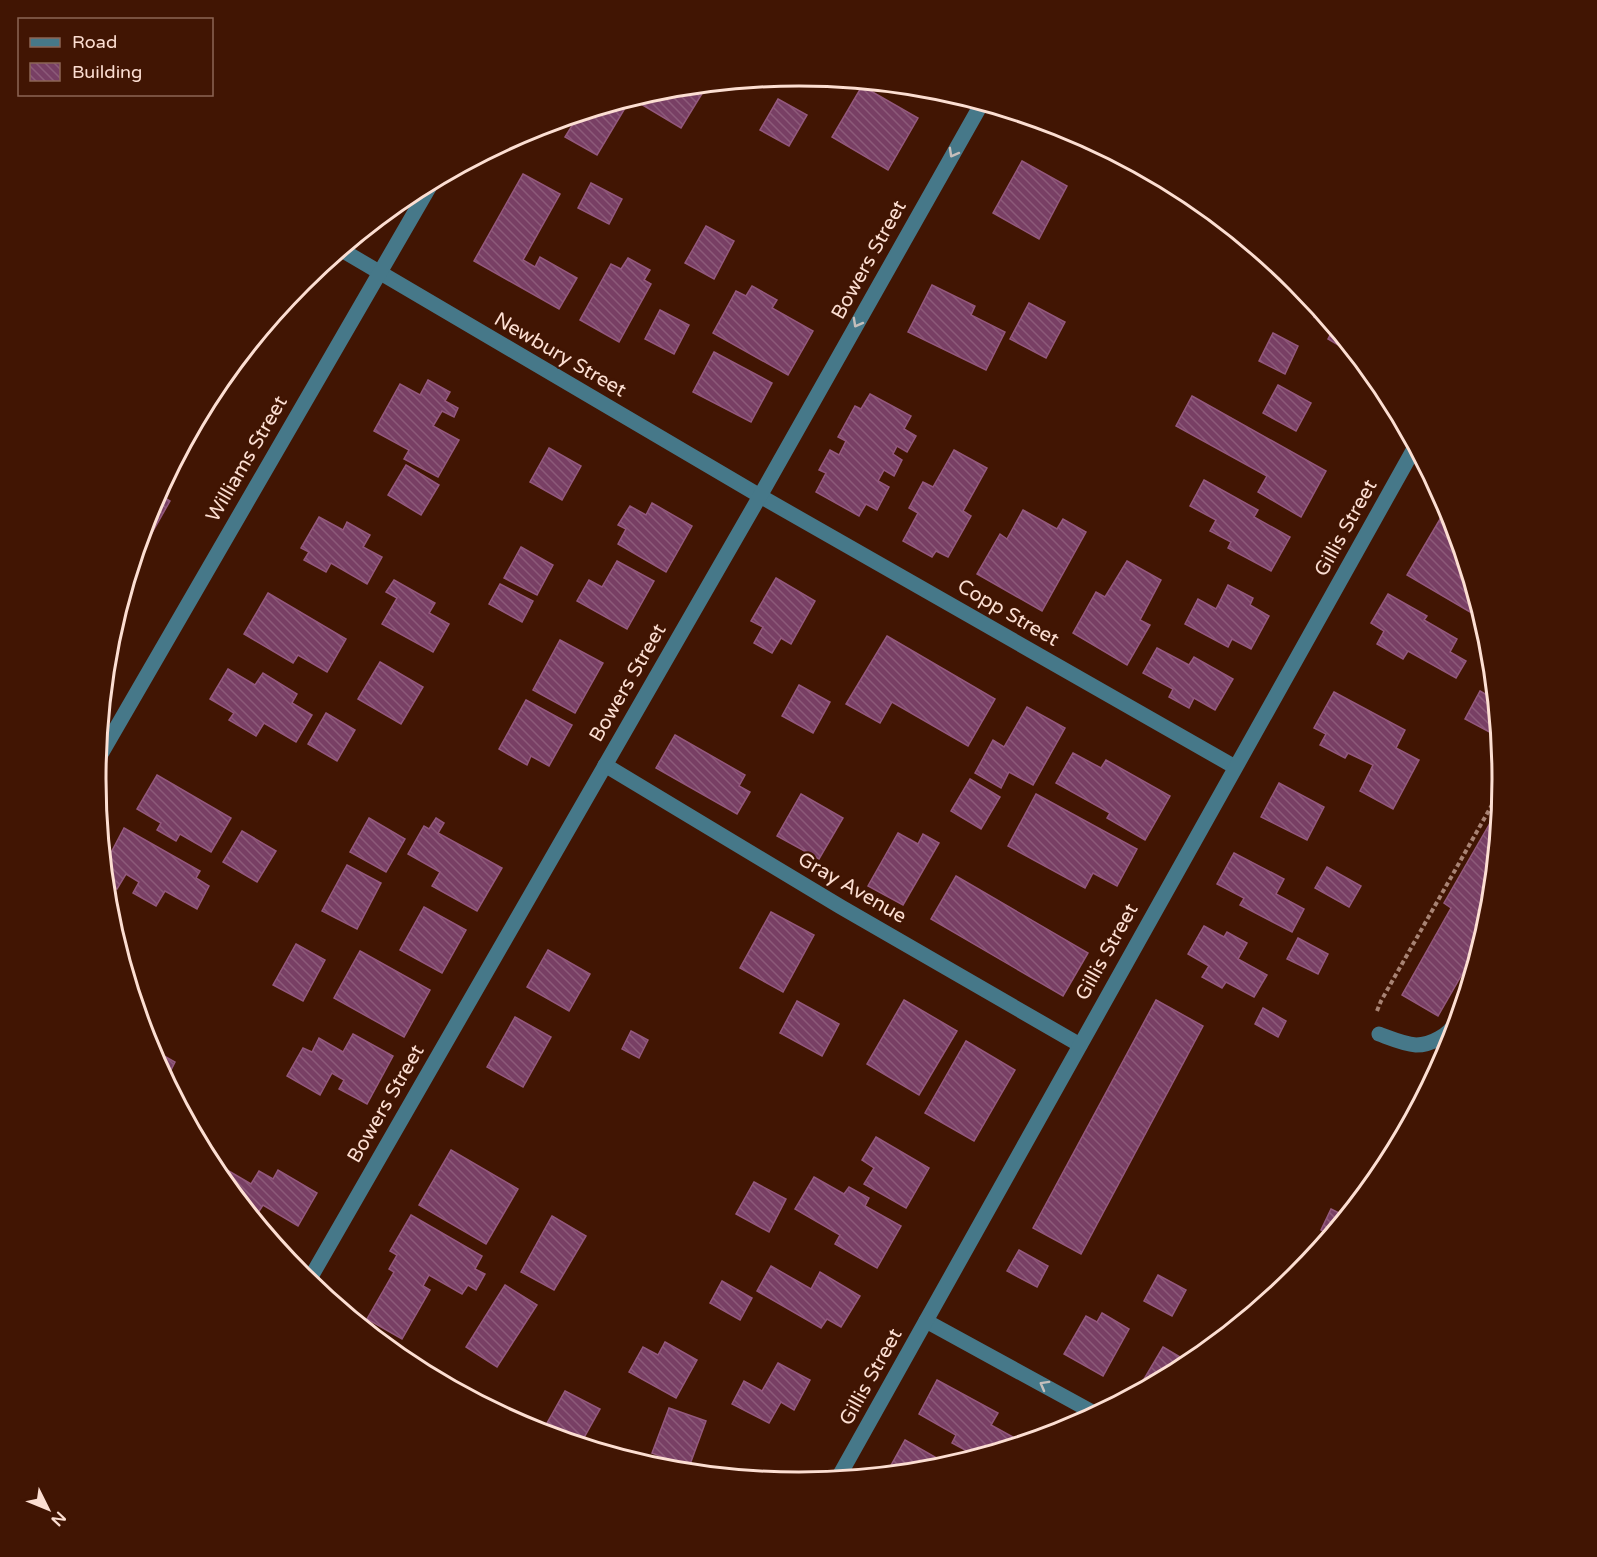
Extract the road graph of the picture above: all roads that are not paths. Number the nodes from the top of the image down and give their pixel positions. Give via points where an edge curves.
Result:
1 (979, 109) edge
2 (425, 195) edge
3 (347, 253) edge
4 (379, 273) junction
5 (1411, 454) edge
6 (760, 496) junction
7 (107, 744) edge
8 (605, 765) junction
9 (1235, 767) junction
10 (1379, 1034) road end
11 (1442, 1036) edge
12 (1080, 1045) junction
13 (313, 1273) edge
14 (926, 1321) junction
15 (1086, 1409) edge
16 (842, 1470) edge

1 -> 6 street, Bowers Street
2 - 4 street, Williams Street
3 - 4 street, Newbury Street
4 - 6 street, Newbury Street
4 - 7 street, Williams Street
5 - 9 street, Gillis Street
6 - 8 street, Bowers Street
6 - 9 street, Copp Street
8 - 12 street, Gray Avenue
8 - 13 street, Bowers Street
9 - 12 street, Gillis Street
10 - 11 street via 1416,1045
12 - 14 street, Gillis Street
15 -> 14 street
14 - 16 street, Gillis Street

